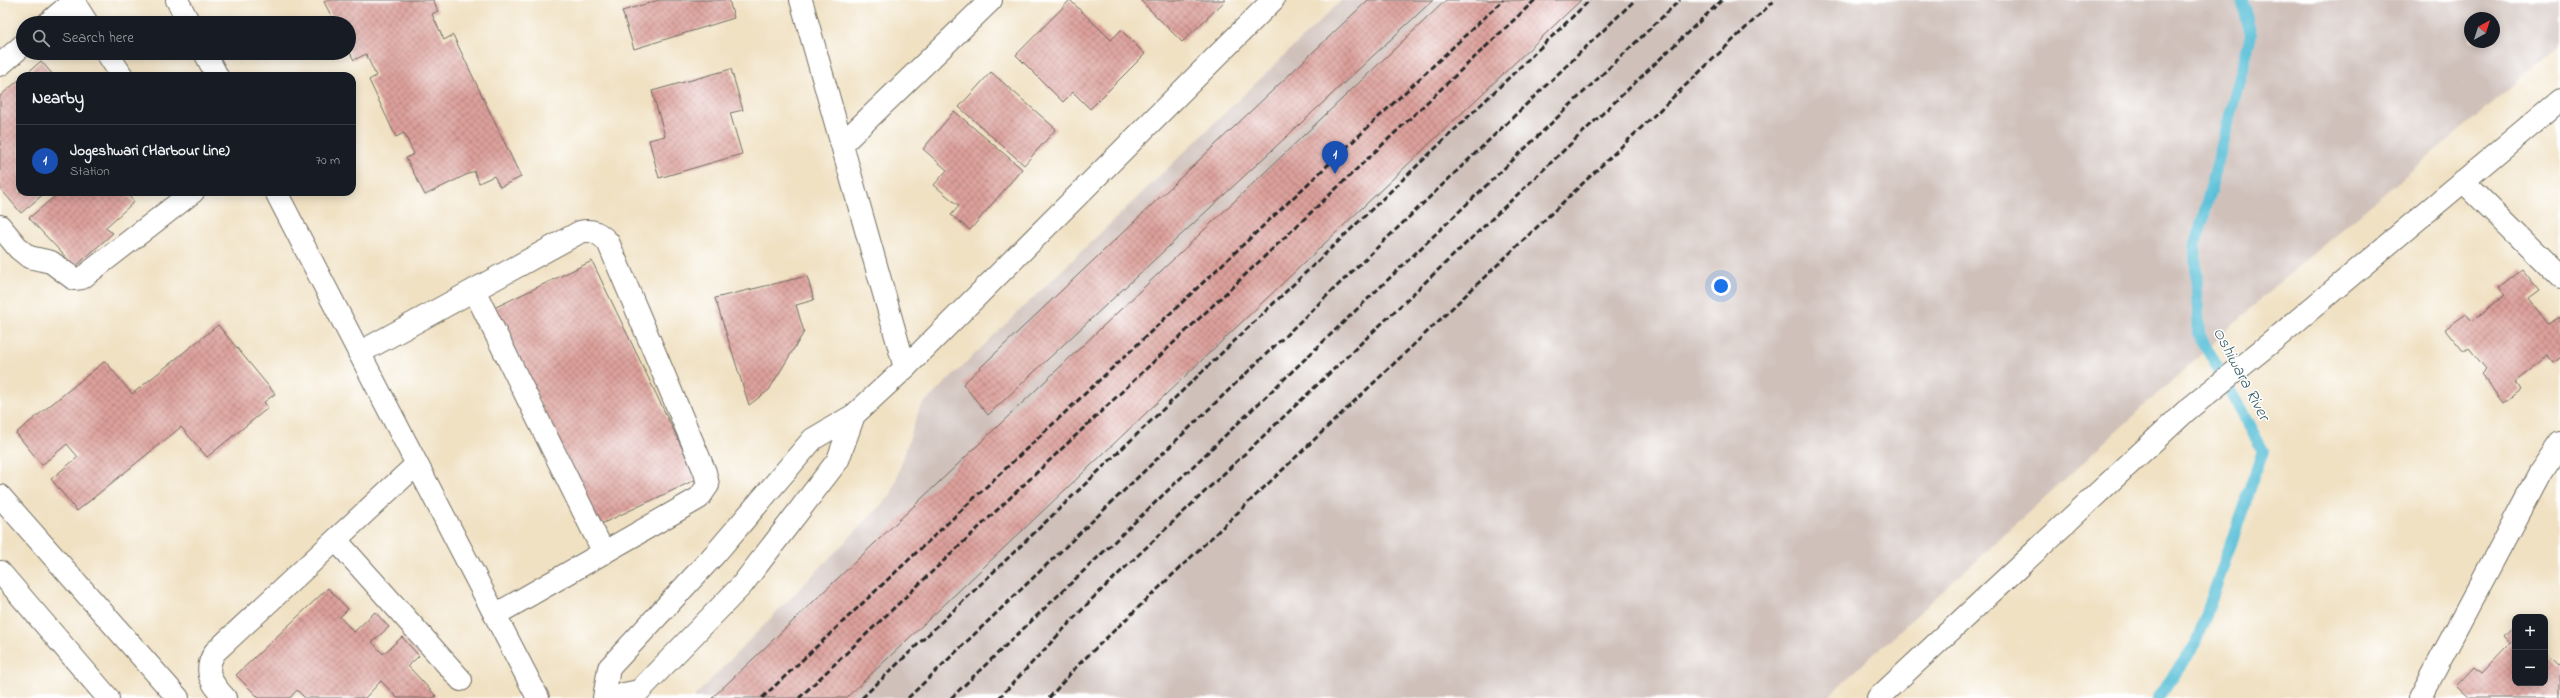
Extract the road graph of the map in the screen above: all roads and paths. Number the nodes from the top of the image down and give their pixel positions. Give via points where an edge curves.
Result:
1 (178, 0) edge
2 (801, 0) edge
3 (991, 0) edge
4 (1273, 0) edge
5 (74, 1) edge
6 (56, 16) edge
7 (84, 16) edge
8 (186, 16) edge
9 (16, 51) edge
10 (112, 60) edge
11 (209, 60) edge
12 (0, 65) edge
13 (119, 72) edge
14 (215, 72) edge
15 (2560, 100) edge
16 (842, 144) junction
17 (2463, 181) junction
18 (188, 196) edge
19 (278, 196) edge
20 (0, 226) edge
21 (2560, 277) edge
22 (474, 290) junction
23 (359, 353) junction
24 (905, 368) junction
25 (854, 415) junction
26 (2560, 443) edge
27 (417, 464) junction
28 (0, 496) edge
29 (336, 540) junction
30 (604, 553) junction
31 (0, 572) edge
32 (495, 616) junction
33 (461, 680) dead end
34 (108, 698) edge
35 (178, 698) edge
36 (225, 698) edge
37 (538, 698) edge
38 (604, 698) edge
39 (1878, 698) edge
40 (2420, 698) edge

1 - 8 street
2 - 16 street
3 - 16 street
4 - 24 street
5 - 6 street
5 - 7 street
9 - 12 street
10 - 13 street
11 - 14 street
15 - 17 street
16 - 24 street
17 - 21 street
17 - 39 street via 2186,411
18 - 20 street via 82,278 74,279 51,262 29,257
19 - 23 street
22 - 23 street
22 - 30 street
22 - 30 street via 580,232 590,230 600,234 608,242 705,472 708,485 699,498
23 - 27 street
24 - 25 street
25 - 38 street via 812,439 715,554 609,668
25 - 38 street via 838,460 742,585 639,691
26 - 40 street via 2540,472
27 - 29 street
27 - 32 street
28 - 35 street
29 - 33 street
29 - 36 street via 215,652 209,661 208,673 212,684
30 - 32 street
31 - 34 street
32 - 37 street

